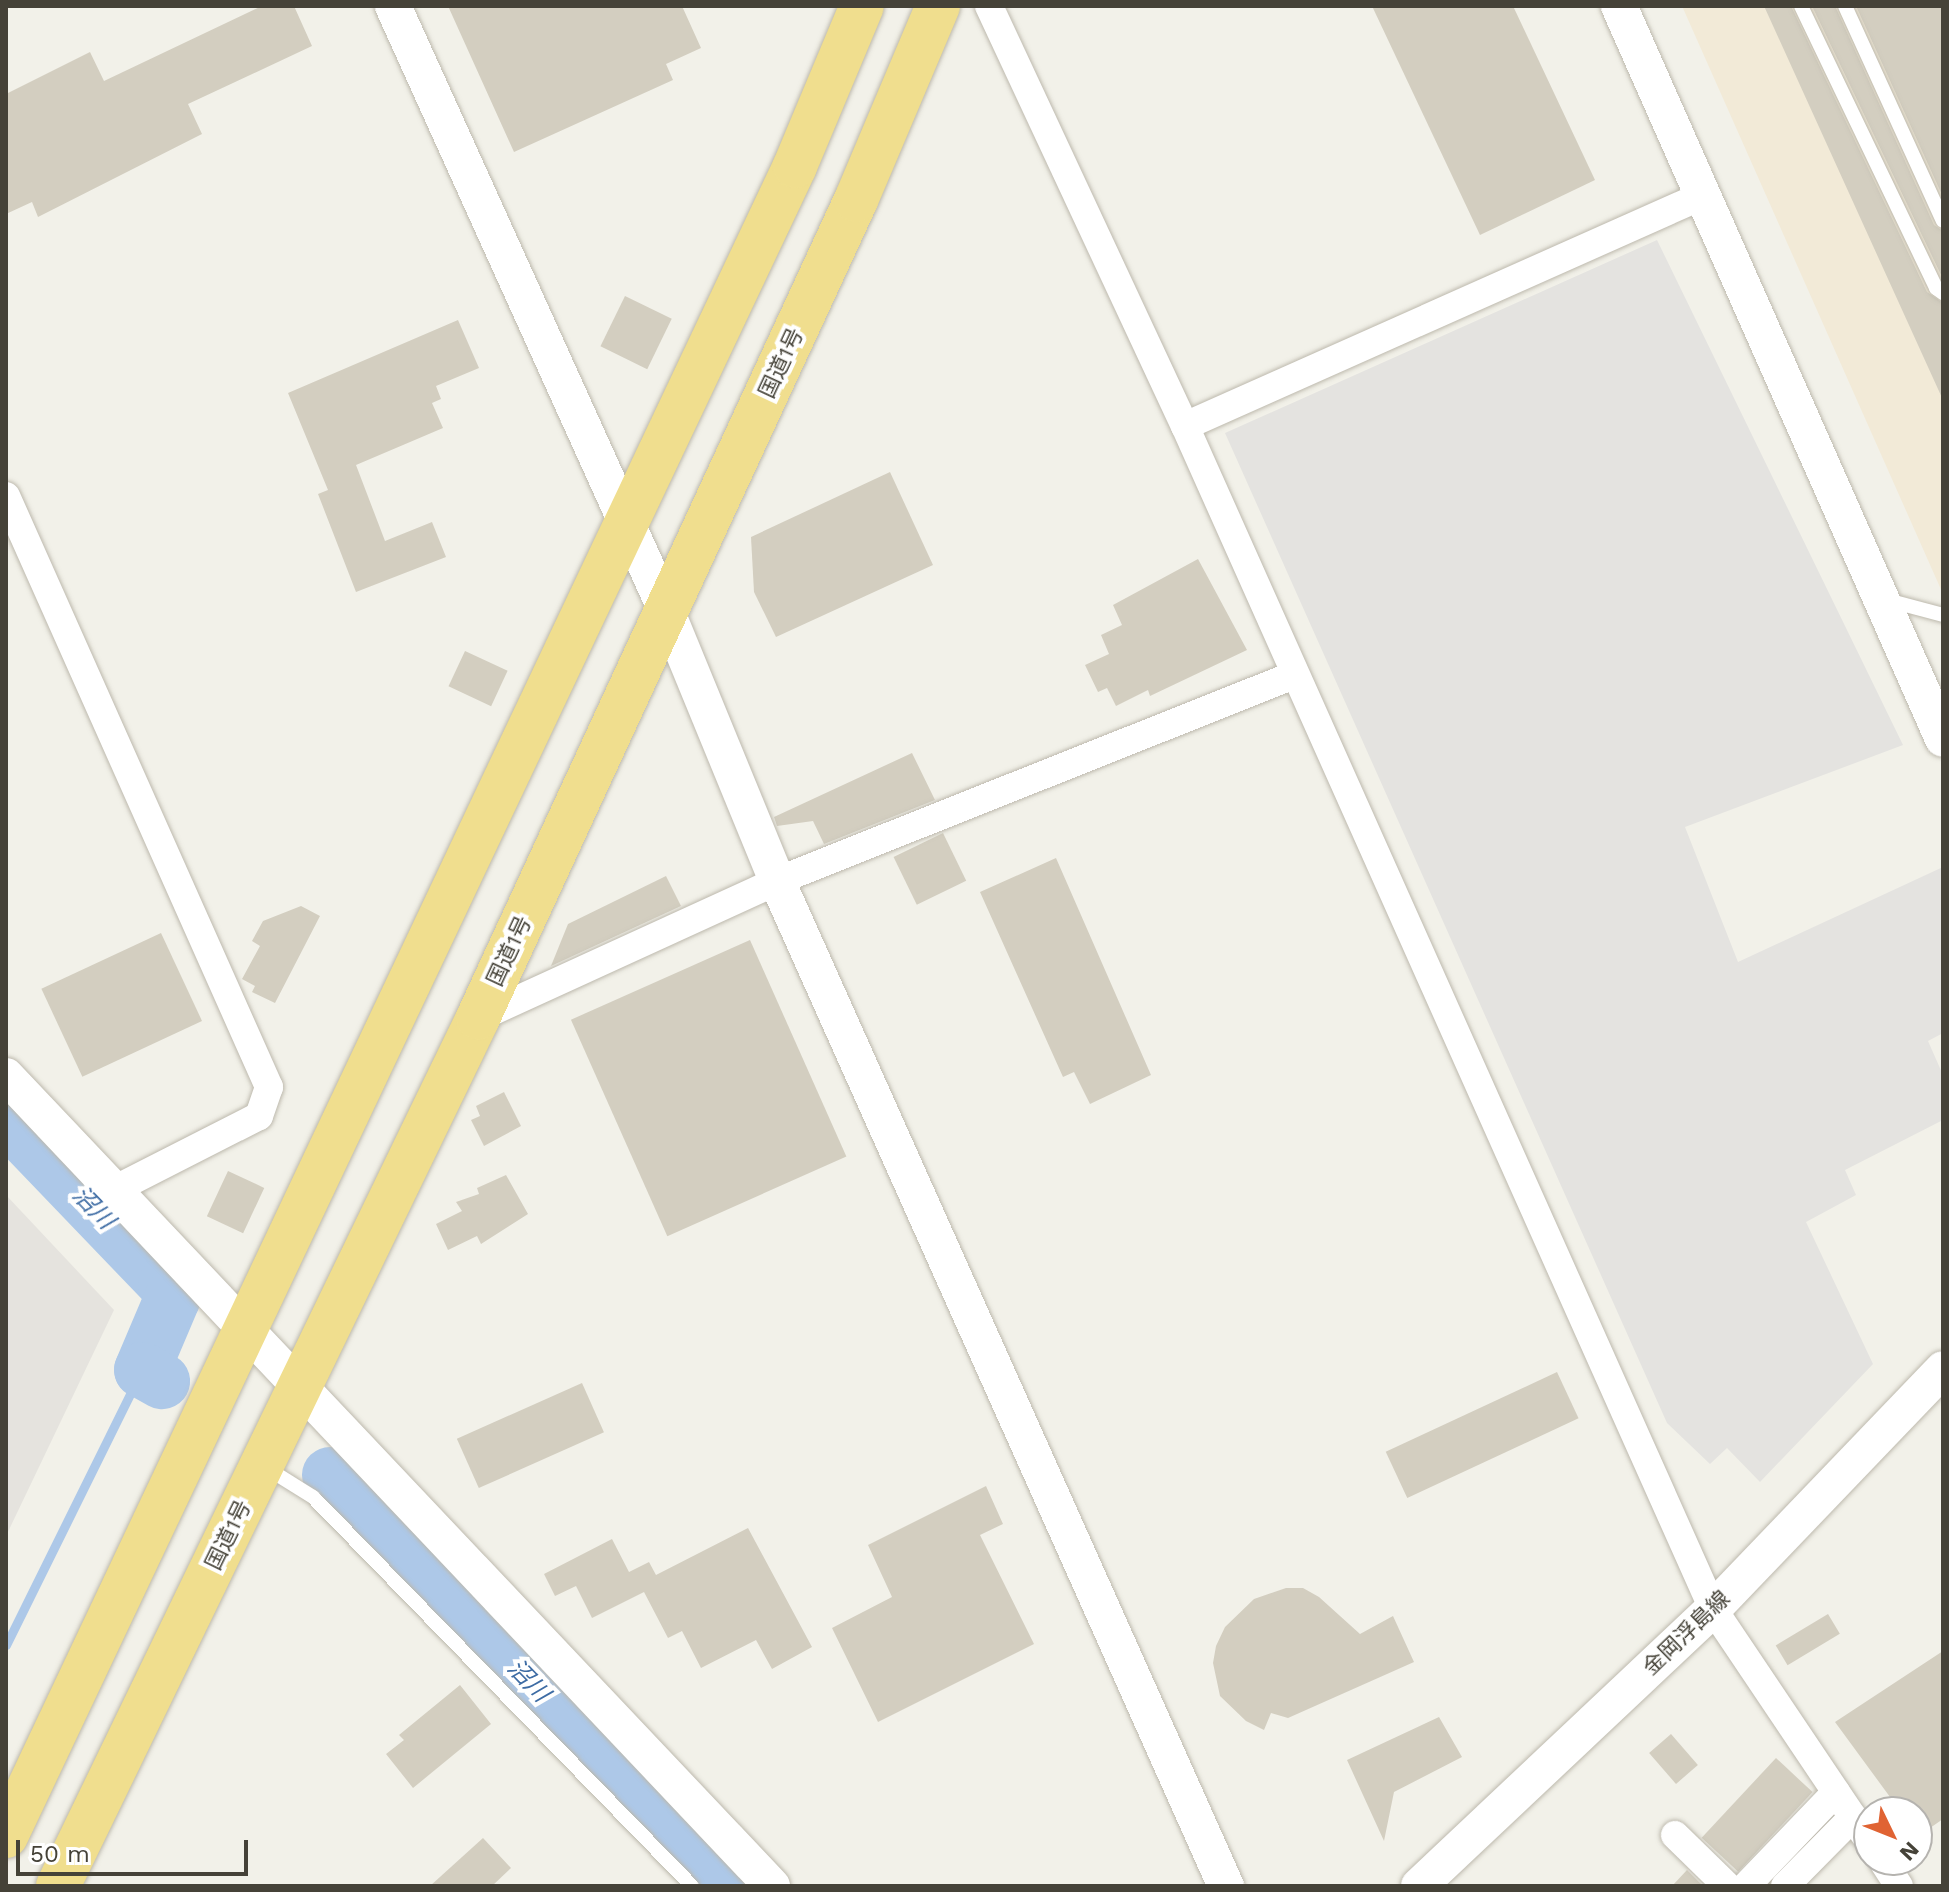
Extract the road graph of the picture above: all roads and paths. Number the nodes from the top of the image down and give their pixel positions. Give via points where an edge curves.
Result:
1 (393, 6) edge
2 (862, 6) edge
3 (938, 6) edge
4 (989, 6) edge
5 (1801, 6) edge
6 (1845, 6) edge
7 (1623, 7) edge
8 (1706, 194) junction
9 (1943, 221) edge
10 (1943, 293) edge
11 (1185, 426) junction
12 (6, 496) edge
13 (627, 524) junction
14 (1882, 599) junction
15 (666, 610) junction
16 (1943, 615) edge
17 (1294, 675) junction
18 (1943, 739) edge
19 (777, 881) junction
20 (478, 1018) junction
21 (6, 1076) edge
22 (114, 1190) junction
23 (248, 1331) junction
24 (1943, 1369) edge
25 (301, 1386) junction
26 (262, 1467) junction
27 (1713, 1609) junction
28 (1836, 1792) junction
29 (1853, 1817) joint
30 (1675, 1835) dead end
31 (6, 1836) edge
32 (58, 1886) edge
33 (692, 1886) edge
34 (772, 1886) edge
35 (1226, 1886) edge
36 (1419, 1886) edge
37 (1727, 1886) edge
38 (1746, 1886) edge
39 (1785, 1886) edge

1 - 13 street
2 - 13 highway via 795,166
3 - 15 highway, 国道1号 via 856,200
4 - 11 street
5 - 10 lane via 1936,288
6 - 9 lane
7 - 8 street
8 - 11 street
8 - 14 street
11 - 17 street
12 - 22 street via 269,1087 259,1116
13 - 15 street
13 - 23 highway
14 - 16 lane
14 - 18 street
15 - 19 street
15 - 20 highway, 国道1号
17 - 19 street
17 - 27 street
19 - 20 street
19 - 35 street
20 - 25 highway, 国道1号
21 - 22 street
22 - 23 street
23 - 25 street
23 - 31 highway
24 - 27 street, 金岡浮島線
25 - 26 highway, 国道1号
25 - 34 street
26 - 32 highway, 国道1号
26 - 33 lane via 313,1497
27 - 28 street
27 - 36 street, 金岡浮島線
28 - 29 street
28 - 38 street
29 - 39 street
30 - 37 street

